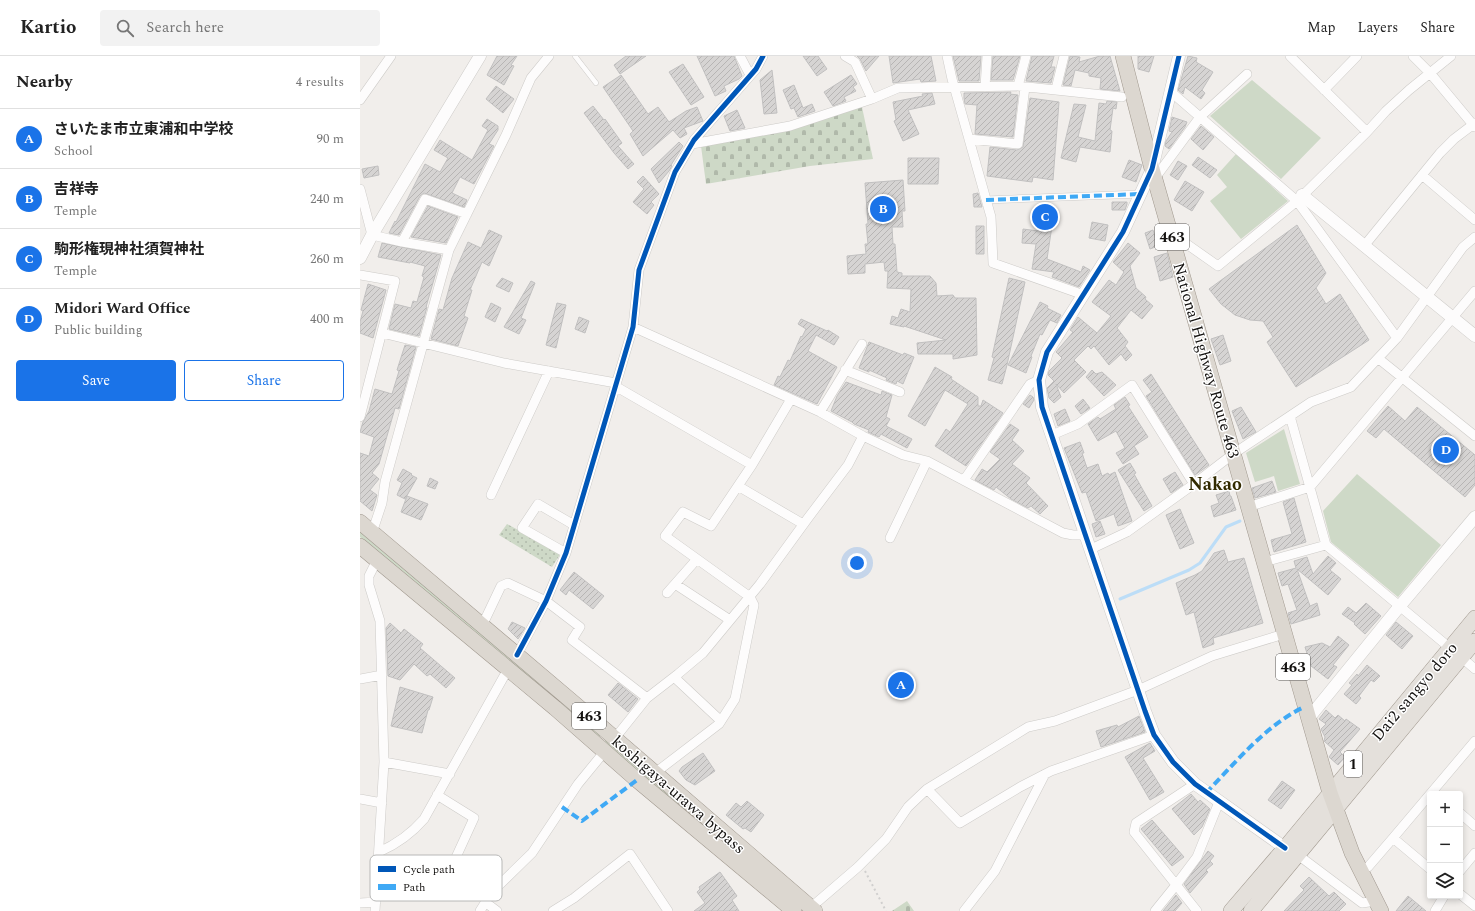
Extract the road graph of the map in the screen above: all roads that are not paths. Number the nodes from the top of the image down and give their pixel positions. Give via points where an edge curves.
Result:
1 (391, 56) edge
2 (480, 56) edge
3 (549, 56) edge
4 (575, 56) edge
5 (740, 56) edge
6 (763, 56) edge
7 (845, 56) edge
8 (947, 56) edge
9 (987, 56) edge
10 (1026, 56) edge
11 (1064, 56) edge
12 (1123, 56) edge
13 (1179, 56) edge
14 (1290, 56) edge
15 (1358, 56) edge
16 (1413, 56) edge
17 (1451, 56) edge
18 (1430, 73) junction
19 (1247, 74) dead end
20 (750, 75) junction
21 (596, 83) dead end
22 (1022, 86) junction
23 (985, 87) junction
24 (954, 88) junction
25 (1056, 89) junction
26 (1324, 90) junction
27 (1170, 91) junction
28 (1127, 97) junction
29 (360, 100) edge
30 (872, 100) junction
31 (1200, 117) junction
32 (1474, 125) edge
33 (1367, 132) junction
34 (969, 139) junction
35 (692, 144) junction
36 (1154, 174) junction
37 (1422, 175) junction
38 (360, 189) edge
39 (1141, 194) junction
40 (1300, 198) junction
41 (986, 200) junction
42 (467, 214) junction
43 (1475, 220) edge
44 (1171, 233) junction
45 (372, 235) junction
46 (1475, 237) edge
47 (402, 242) junction
48 (1364, 246) junction
49 (449, 250) junction
50 (360, 258) edge
51 (360, 275) edge
52 (1475, 291) edge
53 (1084, 295) junction
54 (1427, 298) junction
55 (1452, 318) junction
56 (633, 328) junction
57 (382, 333) junction
58 (1475, 336) edge
59 (1397, 338) junction
60 (422, 343) junction
61 (862, 344) dead end
62 (1379, 358) junction
63 (846, 370) junction
64 (549, 371) junction
65 (1403, 377) junction
66 (1039, 380) junction
67 (616, 385) junction
68 (900, 392) dead end
69 (791, 400) junction
70 (820, 412) junction
71 (1290, 416) junction
72 (360, 417) edge
73 (1052, 434) junction
74 (863, 436) junction
75 (1475, 436) edge
76 (1233, 454) junction
77 (927, 461) junction
78 (752, 465) junction
79 (964, 480) junction
80 (1194, 484) junction
81 (738, 486) junction
82 (1310, 487) junction
83 (491, 495) dead end
84 (1248, 507) junction
85 (1475, 517) edge
86 (360, 522) edge
87 (803, 524) junction
88 (574, 525) junction
89 (372, 533) junction
90 (1086, 535) junction
91 (890, 538) dead end
92 (1326, 545) junction
93 (360, 546) edge
94 (1091, 549) junction
95 (566, 553) junction
96 (696, 559) junction
97 (377, 560) junction
98 (1264, 562) junction
99 (675, 584) junction
100 (667, 593) dead end
101 (750, 597) junction
102 (546, 601) junction
103 (1399, 606) junction
104 (1475, 618) edge
105 (730, 620) junction
106 (482, 626) junction
107 (1284, 634) junction
108 (1475, 641) edge
109 (1456, 652) junction
110 (518, 655) junction
111 (508, 669) junction
112 (1475, 669) edge
113 (382, 675) junction
114 (674, 677) junction
115 (360, 679) edge
116 (1138, 690) junction
117 (647, 698) junction
118 (1308, 719) junction
119 (721, 721) junction
120 (1154, 735) junction
121 (615, 738) junction
122 (1475, 742) edge
123 (605, 752) junction
124 (384, 762) junction
125 (655, 773) junction
126 (450, 774) junction
127 (1046, 774) junction
128 (1195, 784) junction
129 (927, 789) junction
130 (1436, 791) edge
131 (1330, 793) junction
132 (437, 795) junction
133 (360, 799) edge
134 (1427, 801) edge
135 (1220, 802) junction
136 (382, 803) junction
137 (1336, 809) junction
138 (1463, 816) edge
139 (1475, 826) edge
140 (1393, 838) junction
141 (379, 852) junction
142 (1291, 852) junction
143 (1475, 853) edge
144 (379, 855) edge
145 (457, 855) edge
146 (1427, 867) edge
147 (1463, 867) edge
148 (1360, 871) junction
149 (502, 882) edge
150 (1176, 885) junction
151 (1463, 896) edge
152 (1442, 899) edge
153 (485, 902) joint
154 (360, 903) edge
155 (1378, 906) edge
156 (1475, 906) edge
157 (375, 907) edge
158 (811, 910) edge
159 (480, 911) edge
160 (497, 911) edge
161 (554, 911) edge
162 (668, 911) edge
163 (794, 911) edge
164 (964, 911) edge
165 (1155, 911) edge
166 (1197, 911) edge
167 (1231, 911) edge
168 (1251, 911) edge
169 (1435, 911) edge

1 - 29 street
2 - 45 street
3 - 42 street via 531,78
4 - 21 lane
5 - 20 street
6 - 20 street
7 - 30 street via 854,62
8 - 24 street
9 - 23 street
10 - 22 street
11 - 25 street
12 - 28 highway, National Highway Route 463 / 463
13 - 27 street
14 - 26 street
15 - 26 street
16 - 18 street
17 - 18 street
18 - 32 street
18 - 33 street
19 - 31 street
20 - 35 street
22 - 23 street
22 - 25 street
22 - 34 street via 1018,144
23 - 24 street
24 - 30 street via 898,88
24 - 34 street
25 - 28 street
26 - 33 street
27 - 31 street
27 - 36 street
28 - 36 highway, National Highway Route 463 / 463
30 - 35 street via 790,126
31 - 36 street
31 - 40 street
32 - 37 street via 1454,139
33 - 40 street
34 - 41 street
35 - 56 street via 675,172 639,270
36 - 39 street
36 - 44 highway, National Highway Route 463 / 463
37 - 43 street
37 - 48 street
38 - 45 street
39 - 41 street
39 - 53 street via 1124,232
40 - 44 street via 1218,266
40 - 48 street
40 - 59 street
41 - 53 street via 991,218 993,263
42 - 47 street via 425,199
42 - 49 street
44 - 76 highway, National Highway Route 463 / 463
45 - 47 street
45 - 50 street
46 - 54 street via 1463,247
47 - 49 street
48 - 54 street
49 - 60 street
51 - 57 street via 395,281
52 - 55 street
53 - 66 street via 1047,352
54 - 55 street
54 - 59 street
55 - 58 street
55 - 65 street
56 - 67 street
56 - 69 street
57 - 60 street
57 - 72 street
59 - 62 street
60 - 64 street
60 - 89 street
61 - 63 street
62 - 65 street
62 - 71 street via 1351,386 1311,402
63 - 68 street
63 - 70 street
64 - 67 street
64 - 83 street
65 - 75 street
65 - 82 street
66 - 73 street via 1042,406
66 - 79 street via 1030,384
67 - 78 street
67 - 88 street
69 - 70 street
69 - 78 street
70 - 74 street
71 - 76 street
71 - 82 street
73 - 80 street via 1078,424 1132,385
73 - 90 street
74 - 77 street via 903,455
74 - 87 street via 848,465
76 - 80 street
76 - 84 highway, National Highway Route 463 / 463
77 - 79 street
77 - 91 street
78 - 81 street
79 - 90 street via 1063,533
80 - 94 street via 1127,532
81 - 87 street
81 - 96 street via 711,526 683,512 665,536
82 - 84 street
82 - 92 street
84 - 98 highway, National Highway Route 463 / 463
85 - 103 street
86 - 89 highway, koshigaya-urawa bypass / 463
87 - 101 street
88 - 95 street
88 - 95 street via 538,504 522,528
89 - 106 highway, koshigaya-urawa bypass / 463
90 - 94 street
92 - 98 street
92 - 103 street
93 - 97 highway, koshigaya-urawa bypass / 463
94 - 116 street
95 - 102 street
96 - 99 street
96 - 101 street
97 - 111 highway, koshigaya-urawa bypass / 463
97 - 113 street via 369,576 369,585 380,621
98 - 107 highway, National Highway Route 463 / 463
99 - 100 street
99 - 105 street
101 - 105 street
101 - 119 street via 754,605 735,699
102 - 106 street via 508,583 501,586
102 - 110 street
102 - 117 street via 580,627 572,640
103 - 109 street
103 - 118 street
104 - 109 main road, Dai2 sangyo doro / 1
105 - 114 street via 702,653
106 - 110 highway, koshigaya-urawa bypass / 463
107 - 116 street via 1212,656
107 - 118 highway, National Highway Route 463 / 463
108 - 109 main road, Dai2 sangyo doro / 1
109 - 112 street
109 - 131 main road, Dai2 sangyo doro / 1
109 - 137 main road, Dai2 sangyo doro / 1
110 - 121 highway, koshigaya-urawa bypass / 463
111 - 123 highway, koshigaya-urawa bypass / 463
111 - 126 street
113 - 115 street
113 - 124 street
114 - 117 street
114 - 119 street
116 - 120 street
116 - 129 street via 1055,721 1028,727
117 - 121 street
118 - 131 highway, National Highway Route 463 / 463
119 - 125 street
120 - 127 street
120 - 128 street via 1173,762
121 - 125 highway, koshigaya-urawa bypass / 463
122 - 130 street
123 - 149 street via 578,784 532,853
123 - 163 highway, koshigaya-urawa bypass / 463
124 - 126 street
124 - 136 street
125 - 158 highway, koshigaya-urawa bypass / 463
126 - 132 street
127 - 129 street via 960,823
127 - 164 street via 995,871
128 - 135 street
128 - 150 street via 1136,823 1134,832
129 - 158 street via 908,807 886,839
131 - 137 highway, National Highway Route 463 / 463
131 - 142 main road, Dai2 sangyo doro / 1
132 - 141 street via 415,830
132 - 145 street via 474,818
133 - 136 street
134 - 140 street
135 - 142 street
135 - 150 street via 1197,857
136 - 141 street
137 - 142 main road, Dai2 sangyo doro / 1
137 - 148 highway, National Highway Route 463 / 463
138 - 139 street
140 - 146 street
140 - 148 street via 1368,867
141 - 144 street
142 - 155 street via 1362,903
142 - 167 main road, Dai2 sangyo doro / 1
142 - 168 main road, Dai2 sangyo doro / 1
143 - 147 street
148 - 155 highway, National Highway Route 463 / 463
150 - 165 street
150 - 166 street
151 - 156 street
152 - 169 street
153 - 159 street
153 - 160 street
154 - 157 street
161 - 162 street via 630,854

